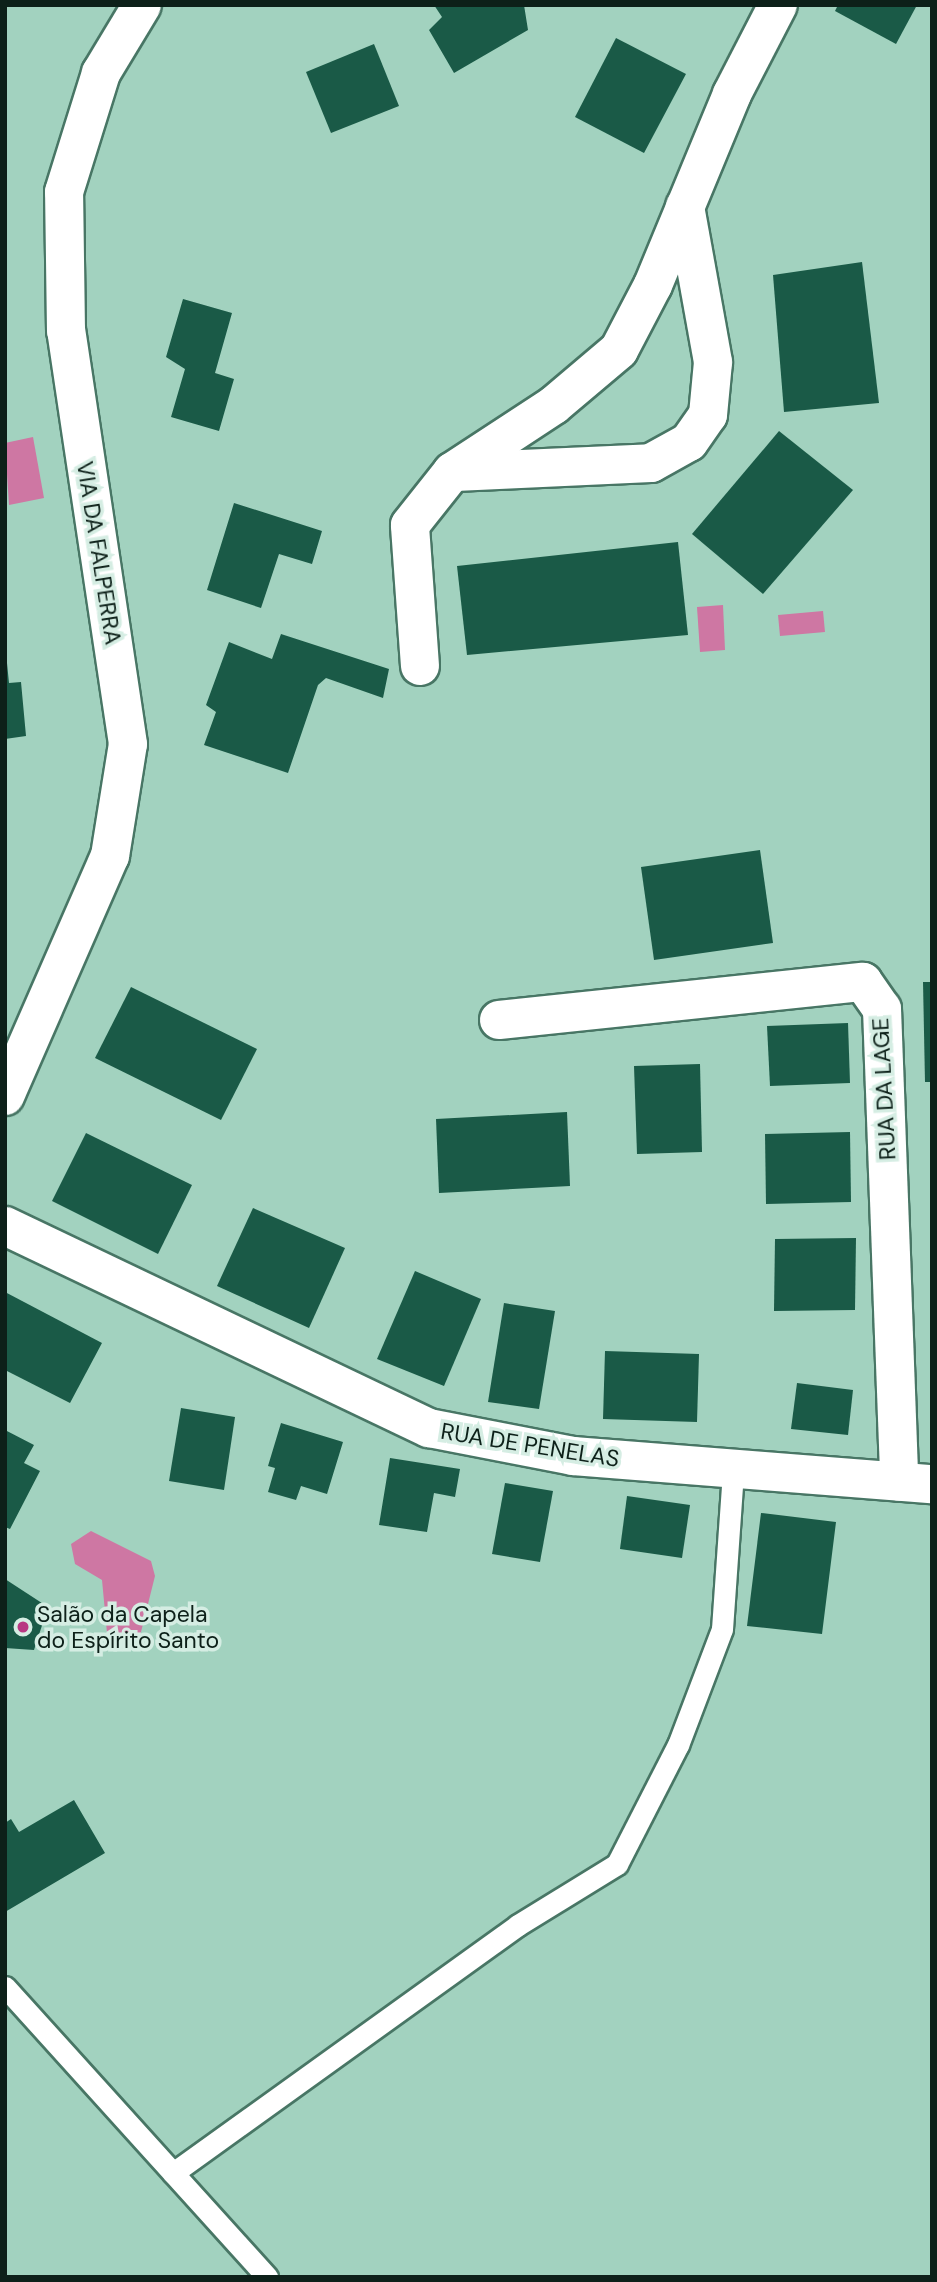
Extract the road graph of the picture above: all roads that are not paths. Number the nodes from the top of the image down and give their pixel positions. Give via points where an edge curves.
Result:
1 (142, 5) edge
2 (778, 5) edge
3 (685, 206) junction
4 (452, 472) junction
5 (420, 666) dead end
6 (499, 1020) dead end
7 (6, 1092) edge
8 (5, 1226) edge
9 (733, 1470) junction
10 (916, 1483) edge
11 (5, 1987) edge
12 (173, 2173) junction
13 (267, 2277) edge

1 - 7 street, VIA DA FALPERRA via 101,73 64,192 66,331 128,744 110,856
2 - 3 street via 732,94
3 - 4 street via 619,349 554,405
3 - 4 street via 713,362 708,415 689,442 651,463
4 - 5 street via 410,525
6 - 10 street, RUA DA LAGE via 863,982 882,1009
8 - 9 street, RUA DE PENELAS via 429,1428 573,1456
9 - 10 street, RUA DE PENELAS
9 - 12 lane via 722,1629 678,1745 617,1864 518,1925
11 - 12 lane
12 - 13 lane

